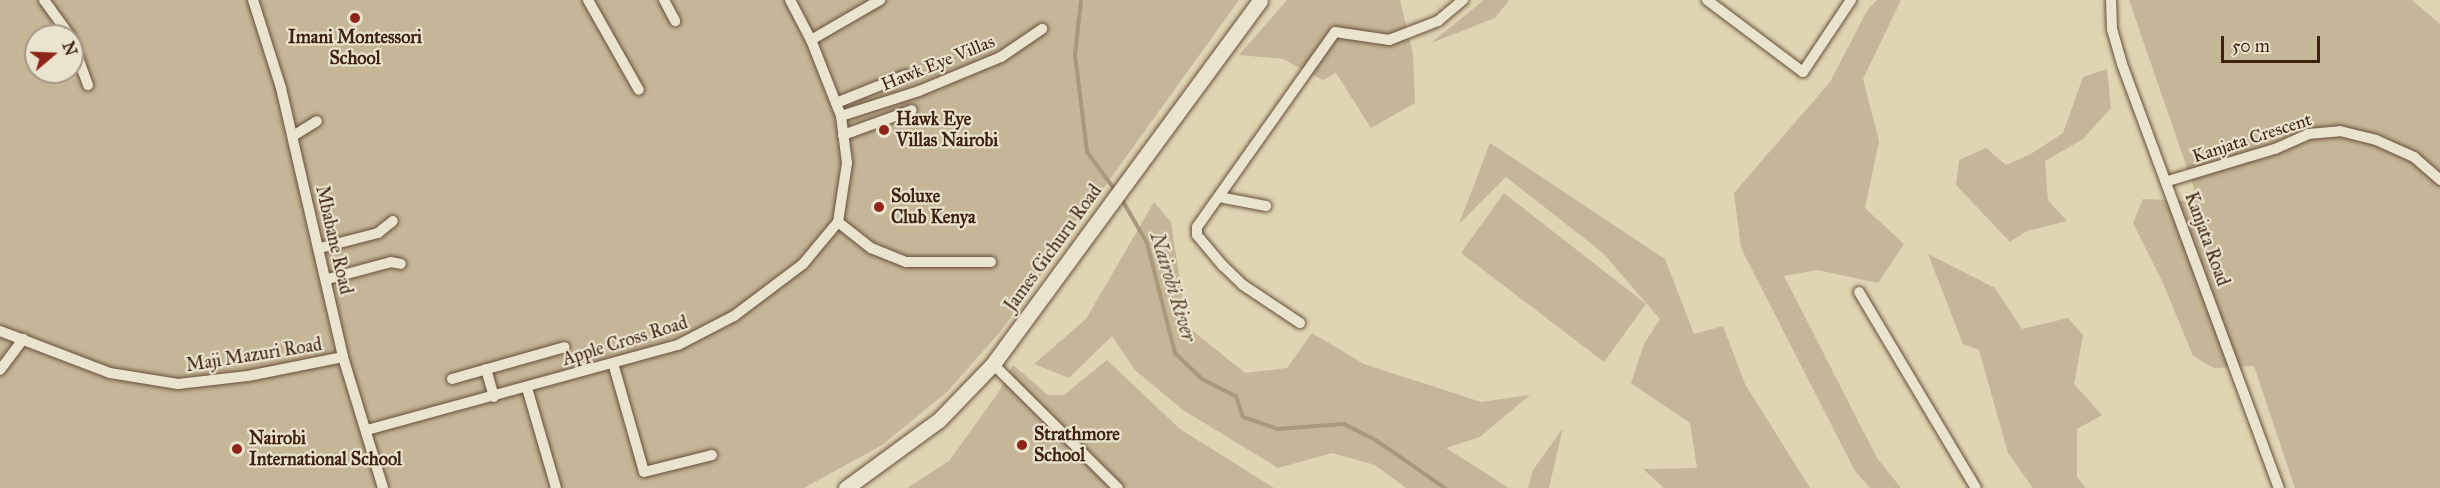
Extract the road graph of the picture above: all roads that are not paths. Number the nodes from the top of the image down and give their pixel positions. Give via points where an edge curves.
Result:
1 (44, 0) edge
2 (253, 0) edge
3 (588, 0) edge
4 (664, 0) edge
5 (790, 0) edge
6 (880, 0) edge
7 (1260, 0) edge
8 (1463, 0) edge
9 (1707, 0) edge
10 (1851, 0) edge
11 (2111, 0) edge
12 (675, 21) dead end
13 (61, 24) edge
14 (1042, 29) dead end
15 (811, 40) junction
16 (84, 74) edge
17 (906, 75) dead end
18 (88, 85) dead end
19 (639, 90) dead end
20 (836, 103) junction
21 (912, 110) dead end
22 (841, 116) junction
23 (317, 121) dead end
24 (843, 135) junction
25 (293, 136) junction
26 (2440, 180) edge
27 (2168, 181) junction
28 (1219, 196) junction
29 (1266, 206) dead end
30 (393, 221) dead end
31 (838, 222) junction
32 (320, 249) junction
33 (991, 262) dead end
34 (401, 264) dead end
35 (328, 279) junction
36 (1859, 292) dead end
37 (1300, 323) dead end
38 (0, 331) edge
39 (23, 339) junction
40 (565, 347) dead end
41 (343, 357) junction
42 (612, 363) junction
43 (993, 364) junction
44 (486, 369) junction
45 (0, 370) edge
46 (452, 379) dead end
47 (527, 388) junction
48 (494, 397) junction
49 (368, 430) junction
50 (712, 455) dead end
51 (383, 488) edge
52 (556, 488) edge
53 (846, 488) edge
54 (1118, 488) edge
55 (1976, 488) edge
56 (2279, 488) edge

1 - 13 street
2 - 25 street, Mbabane Road
3 - 19 street
4 - 12 street
5 - 15 street
6 - 15 street
7 - 43 main road, James Gichuru Road
8 - 28 street via 1438,21 1389,40 1335,32
9 - 10 street via 1803,72
11 - 27 street, Kanjata Road via 2112,29 2122,64
14 - 22 street, Hawk Eye Villas via 1002,57 919,91
15 - 20 street
16 - 18 street
17 - 20 street
20 - 22 street
21 - 24 street
22 - 24 street
23 - 25 street
24 - 31 street via 847,163
25 - 32 street, Mbabane Road
26 - 27 street, Kanjata Crescent via 2414,157 2340,130 2308,134 2275,149
27 - 56 street, Kanjata Road
28 - 29 street
28 - 37 street via 1197,227 1197,235 1243,285
30 - 32 street via 378,233
31 - 33 street via 871,248 906,262
31 - 42 street, Apple Cross Road via 803,264 734,316 678,345
32 - 35 street, Mbabane Road
34 - 35 street via 390,262
35 - 41 street, Mbabane Road
36 - 55 street
38 - 39 street, Maji Mazuri Road
39 - 41 street, Maji Mazuri Road via 110,373 178,384 248,376
39 - 45 street
40 - 44 street
41 - 49 street, Mbabane Road
42 - 47 street, Apple Cross Road
42 - 50 street via 644,472
43 - 53 main road, James Gichuru Road via 939,420
43 - 54 street
44 - 46 street
44 - 48 street
47 - 48 street, Apple Cross Road
47 - 52 street
48 - 49 street, Apple Cross Road
49 - 51 street, Mbabane Road

